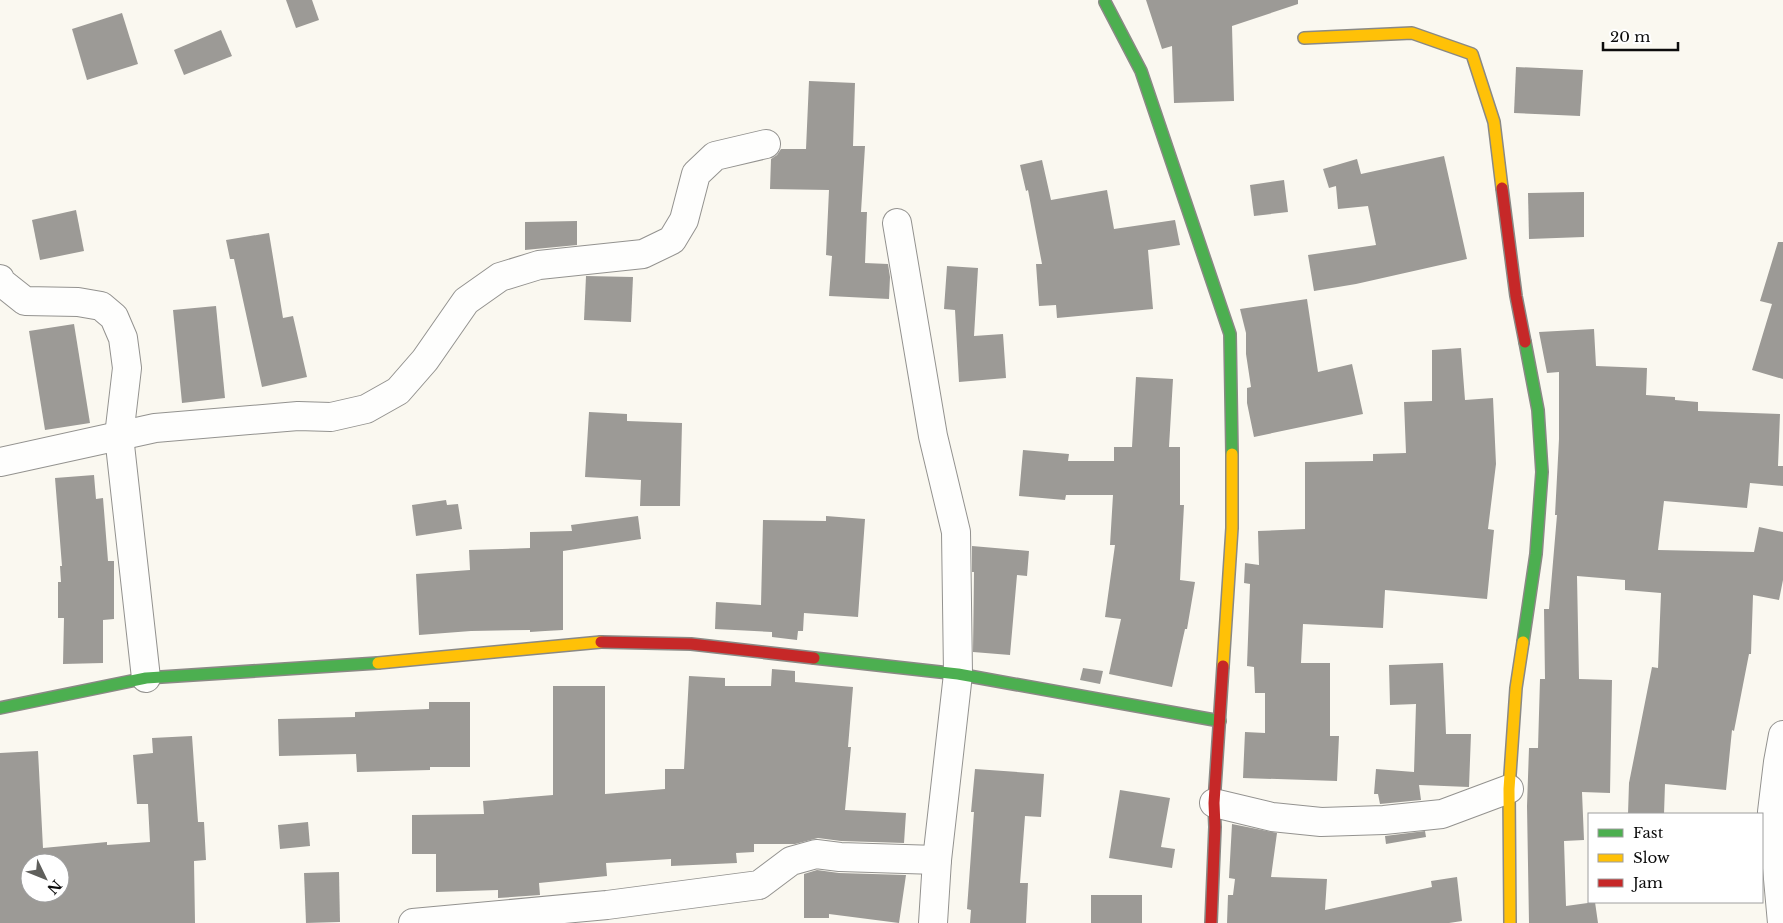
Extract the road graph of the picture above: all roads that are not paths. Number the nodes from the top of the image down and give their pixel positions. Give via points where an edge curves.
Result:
1 (1105, 2) dead end
2 (1304, 38) dead end
3 (766, 144) dead end
4 (898, 223) dead end
5 (0, 279) edge
6 (119, 436) junction
7 (0, 462) edge
8 (958, 674) junction
9 (146, 678) junction
10 (0, 708) edge
11 (1220, 721) junction
12 (1783, 735) edge
13 (1509, 789) junction
14 (1214, 803) junction
15 (937, 860) junction
16 (413, 923) edge
17 (934, 923) edge
18 (1211, 923) edge
19 (1510, 923) edge
20 (1782, 923) edge

1 - 11 street via 1142,72 1230,334 1232,528
2 - 13 street via 1412,33 1472,54 1494,122 1516,296 1538,410 1542,472 1536,554 1516,688
3 - 6 street via 714,156 696,174 684,220 672,240 643,254 539,264 500,277 466,302 425,360 398,391 366,409 331,417 298,416 155,428
4 - 8 street via 933,436 956,532
5 - 6 street via 25,301 101,306 114,317 123,338 127,368
6 - 7 street
6 - 9 street
8 - 9 street via 691,644 596,642 407,661
8 - 11 street
8 - 15 street
9 - 10 street
11 - 14 street
12 - 20 street via 1772,812
13 - 14 street via 1442,814 1384,820 1321,822 1272,817
13 - 19 street
14 - 18 street
15 - 16 street via 816,854 791,860 759,885 607,905
15 - 17 street

